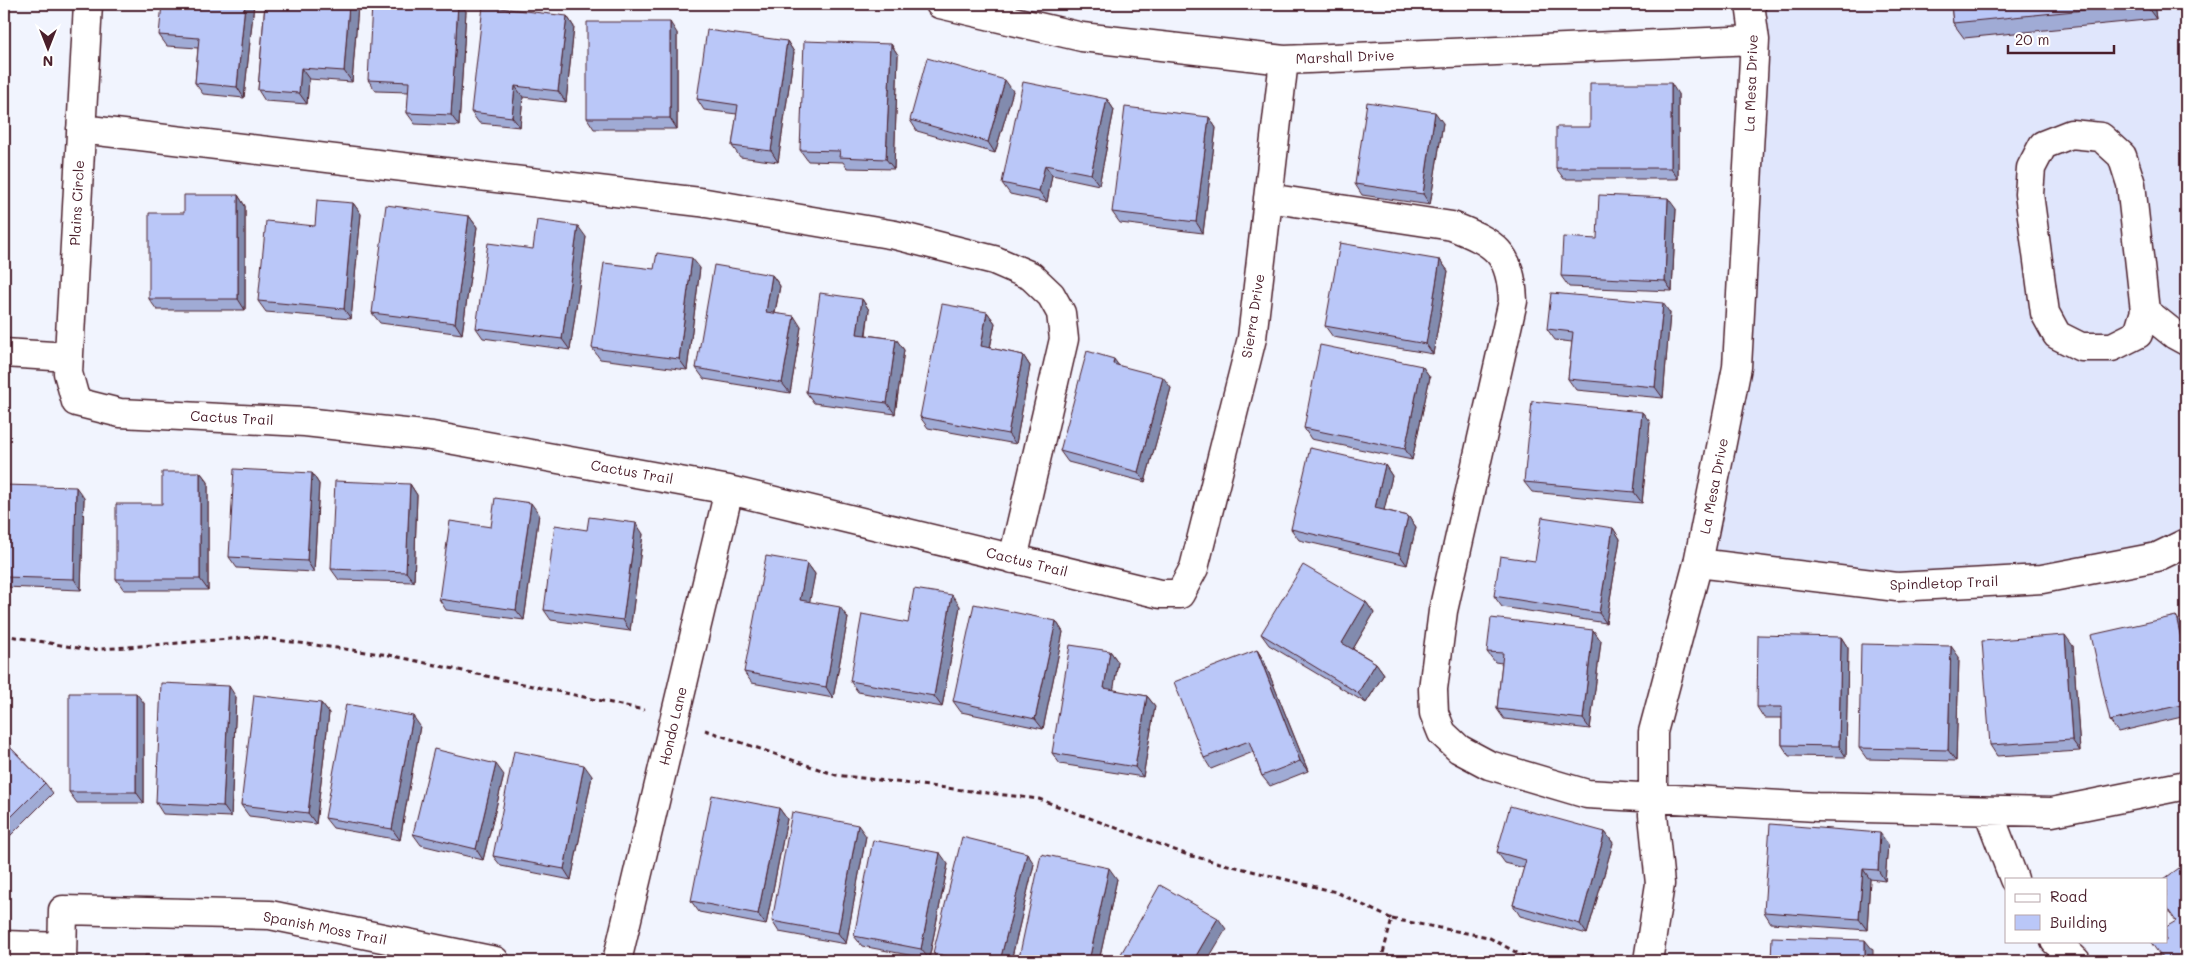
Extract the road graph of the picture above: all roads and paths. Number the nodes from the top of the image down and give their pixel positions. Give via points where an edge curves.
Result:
1 (88, 4) edge
2 (940, 4) edge
3 (1750, 4) edge
4 (1755, 40) junction
5 (1284, 60) junction
6 (82, 128) junction
7 (1268, 198) junction
8 (2146, 311) junction
9 (2186, 342) edge
10 (4, 354) edge
11 (69, 357) junction
12 (76, 402) joint
13 (729, 490) junction
14 (2186, 543) edge
15 (1012, 559) junction
16 (1698, 564) junction
17 (1180, 594) joint
18 (4, 635) edge
19 (675, 720) junction
20 (2186, 785) edge
21 (1652, 799) junction
22 (1988, 811) junction
23 (2014, 878) edge
24 (1392, 919) junction
25 (2056, 942) edge
26 (4, 945) edge
27 (62, 954) edge
28 (495, 961) edge
29 (617, 961) edge
30 (1381, 961) edge
31 (1532, 961) edge
32 (1648, 961) edge
33 (2076, 961) edge

1 - 6 street, Plains Circle
2 - 5 street, Marshall Drive via 1082,37
3 - 4 street, La Mesa Drive
4 - 5 street, Marshall Drive
4 - 16 street, La Mesa Drive via 1737,367
5 - 7 street, Sierra Drive
6 - 11 street, Plains Circle
6 - 15 street via 700,202 895,235 994,260 1031,276 1051,295 1061,313 1064,339
7 - 17 street, Sierra Drive via 1252,338 1194,568
7 - 21 street via 1452,226 1479,236 1496,248 1510,268 1514,301 1443,612 1433,688 1434,713 1442,733 1459,749 1488,765 1587,794
8 - 8 street via 2138,334 2112,347 2081,347 2057,335 2045,313 2029,194 2031,168 2043,144 2071,134 2101,137 2122,156 2130,184
8 - 9 street
10 - 11 street
11 - 12 street, Plains Circle via 68,373
12 - 13 street, Cactus Trail via 120,413 305,422 432,436
13 - 15 street, Cactus Trail
13 - 19 street, Hondo Lane
14 - 16 street, Spindletop Trail via 2157,557 2042,580 1897,587
15 - 17 street, Cactus Trail via 1160,594
16 - 21 street, La Mesa Drive via 1652,732
18 - 19 path via 89,650 255,637 389,655 648,711
19 - 24 path via 836,775 1039,799 1188,855 1336,892
19 - 29 street, Hondo Lane
20 - 22 street via 2052,812
21 - 22 street
21 - 32 street, La Mesa Drive via 1660,884
22 - 23 street
24 - 30 path
24 - 31 path via 1488,937
25 - 33 street
26 - 27 street
27 - 28 street, Spanish Moss Trail via 62,910 270,916

